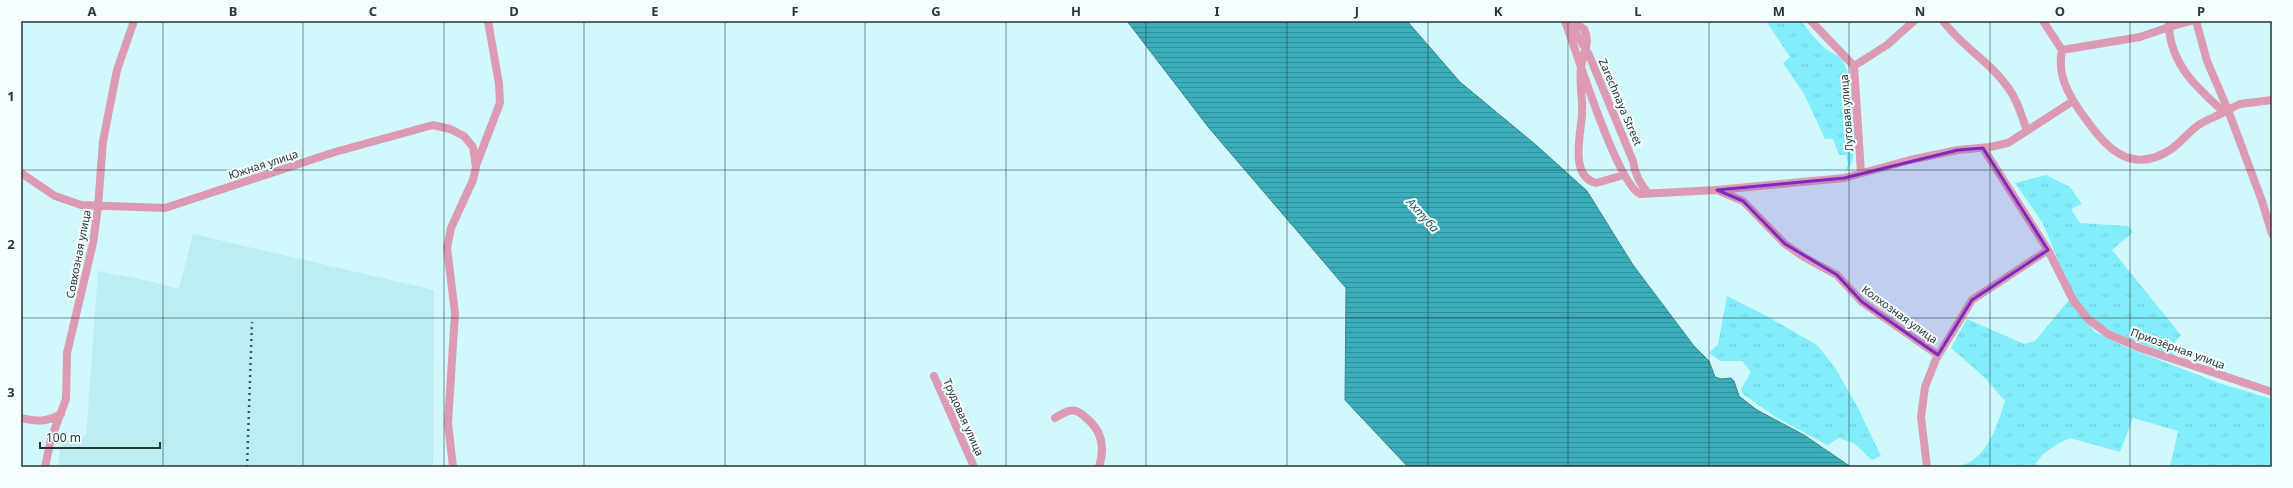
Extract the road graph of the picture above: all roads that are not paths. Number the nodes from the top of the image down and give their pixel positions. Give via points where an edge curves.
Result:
1 (134, 21) edge
2 (488, 21) edge
3 (1565, 21) edge
4 (1570, 21) edge
5 (1811, 21) edge
6 (1914, 21) edge
7 (1943, 21) edge
8 (2043, 21) edge
9 (2191, 21) edge
10 (2196, 21) edge
11 (2169, 24) edge
12 (1586, 49) junction
13 (2062, 50) junction
14 (1581, 66) junction
15 (1854, 66) junction
16 (2272, 100) edge
17 (2073, 101) junction
18 (2226, 111) junction
19 (2027, 131) junction
20 (1983, 148) junction
21 (476, 167) junction
22 (21, 173) edge
23 (1861, 173) junction
24 (1624, 175) junction
25 (1717, 190) junction
26 (1648, 193) junction
27 (98, 207) junction
28 (2272, 234) edge
29 (2048, 250) junction
30 (1938, 355) junction
31 (934, 376) dead end
32 (2272, 392) edge
33 (61, 414) junction
34 (21, 418) edge
35 (1055, 418) dead end
36 (45, 467) edge
37 (453, 467) edge
38 (974, 467) edge
39 (1099, 467) edge
40 (1927, 467) edge

1 - 27 street, Совхозная улица via 117,70 102,141
2 - 21 street via 500,103
3 - 14 street
4 - 12 street, Zarechnaya Street
5 - 15 street, Луговая улица
6 - 15 street via 1887,45
7 - 19 street via 2010,89
8 - 13 street
9 - 11 street
10 - 18 street via 2207,62
11 - 13 street via 2140,37
11 - 18 street via 2171,45 2189,80
12 - 14 street
12 - 26 street, Zarechnaya Street via 1622,133 1635,172
13 - 17 street via 2061,76
14 - 24 street via 1600,122
14 - 24 street via 1580,167 1587,179 1596,183
15 - 23 street, Луговая улица
16 - 18 street via 2240,104
17 - 18 street via 2108,146 2124,157 2138,160 2148,159 2170,150 2202,123
17 - 19 street, Колхозная улица
18 - 28 street via 2262,201
19 - 20 street, Колхозная улица via 2008,143
20 - 23 street, Колхозная улица via 1958,150
20 - 29 street
21 - 27 street, Южная улица via 476,158 469,140 459,132 433,125 335,152 165,208
21 - 37 street via 473,180 451,228 447,248 455,313 448,422
22 - 27 street, Южная улица via 55,196
23 - 25 street, Колхозная улица via 1844,178
24 - 26 street via 1637,193
25 - 26 street, Колхозная улица
25 - 30 street, Колхозная улица via 1743,201 1785,244 1838,275 1862,302
27 - 33 street, Совхозная улица via 87,271 67,353 66,399
29 - 30 street, Колхозная улица via 1972,300
29 - 32 street, Приозёрная улица via 2073,300 2088,319 2108,334 2140,348
30 - 40 street, Колхозная улица via 1931,369 1921,416
31 - 38 street, Трудовая улица
33 - 34 street via 48,420
33 - 36 street, Совхозная улица via 51,439
35 - 39 street via 1074,410 1090,421 1102,442

